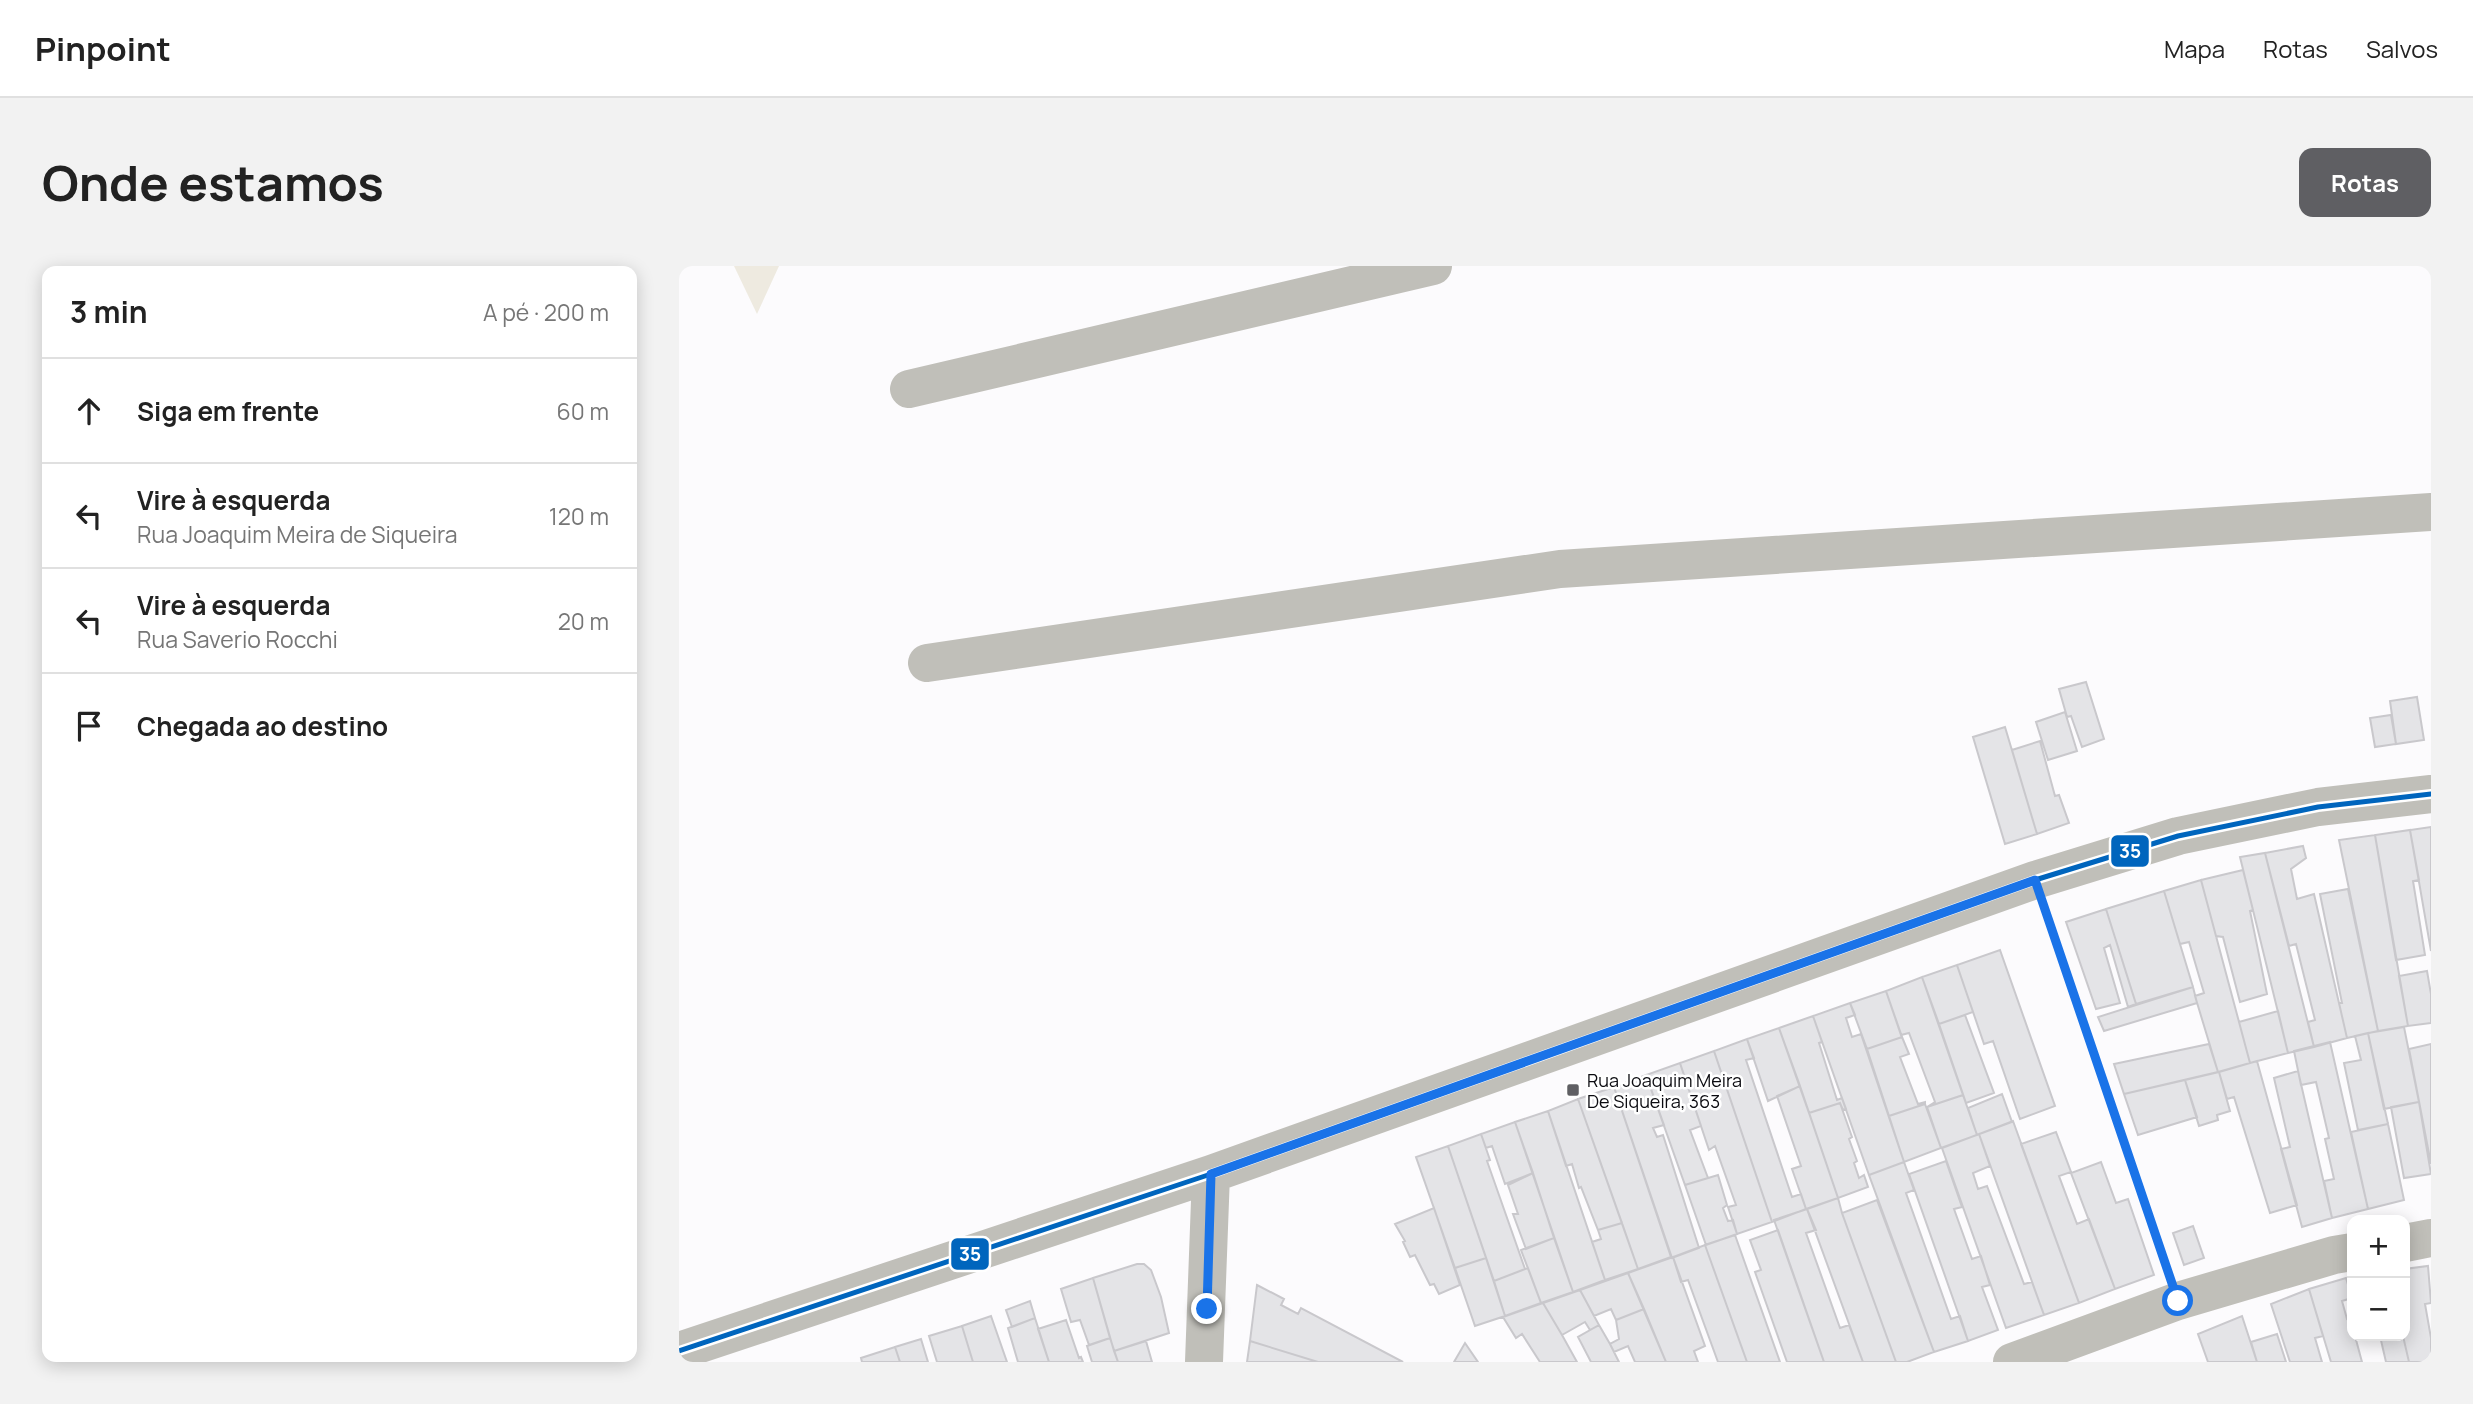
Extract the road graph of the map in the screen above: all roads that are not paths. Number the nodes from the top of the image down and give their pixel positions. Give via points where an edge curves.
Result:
1 (1433, 266) edge
2 (909, 389) dead end
3 (2431, 512) edge
4 (927, 663) dead end
5 (2431, 794) edge
6 (1211, 1174) junction
7 (2431, 1238) edge
8 (2410, 1242) edge
9 (2347, 1253) edge
10 (679, 1351) edge
11 (1204, 1362) edge
12 (2012, 1362) edge

1 - 2 street
3 - 4 street via 1560,569
5 - 6 street via 2318,807 2178,836 2035,880
6 - 10 street
6 - 11 street
7 - 8 street
9 - 12 street via 2178,1301

